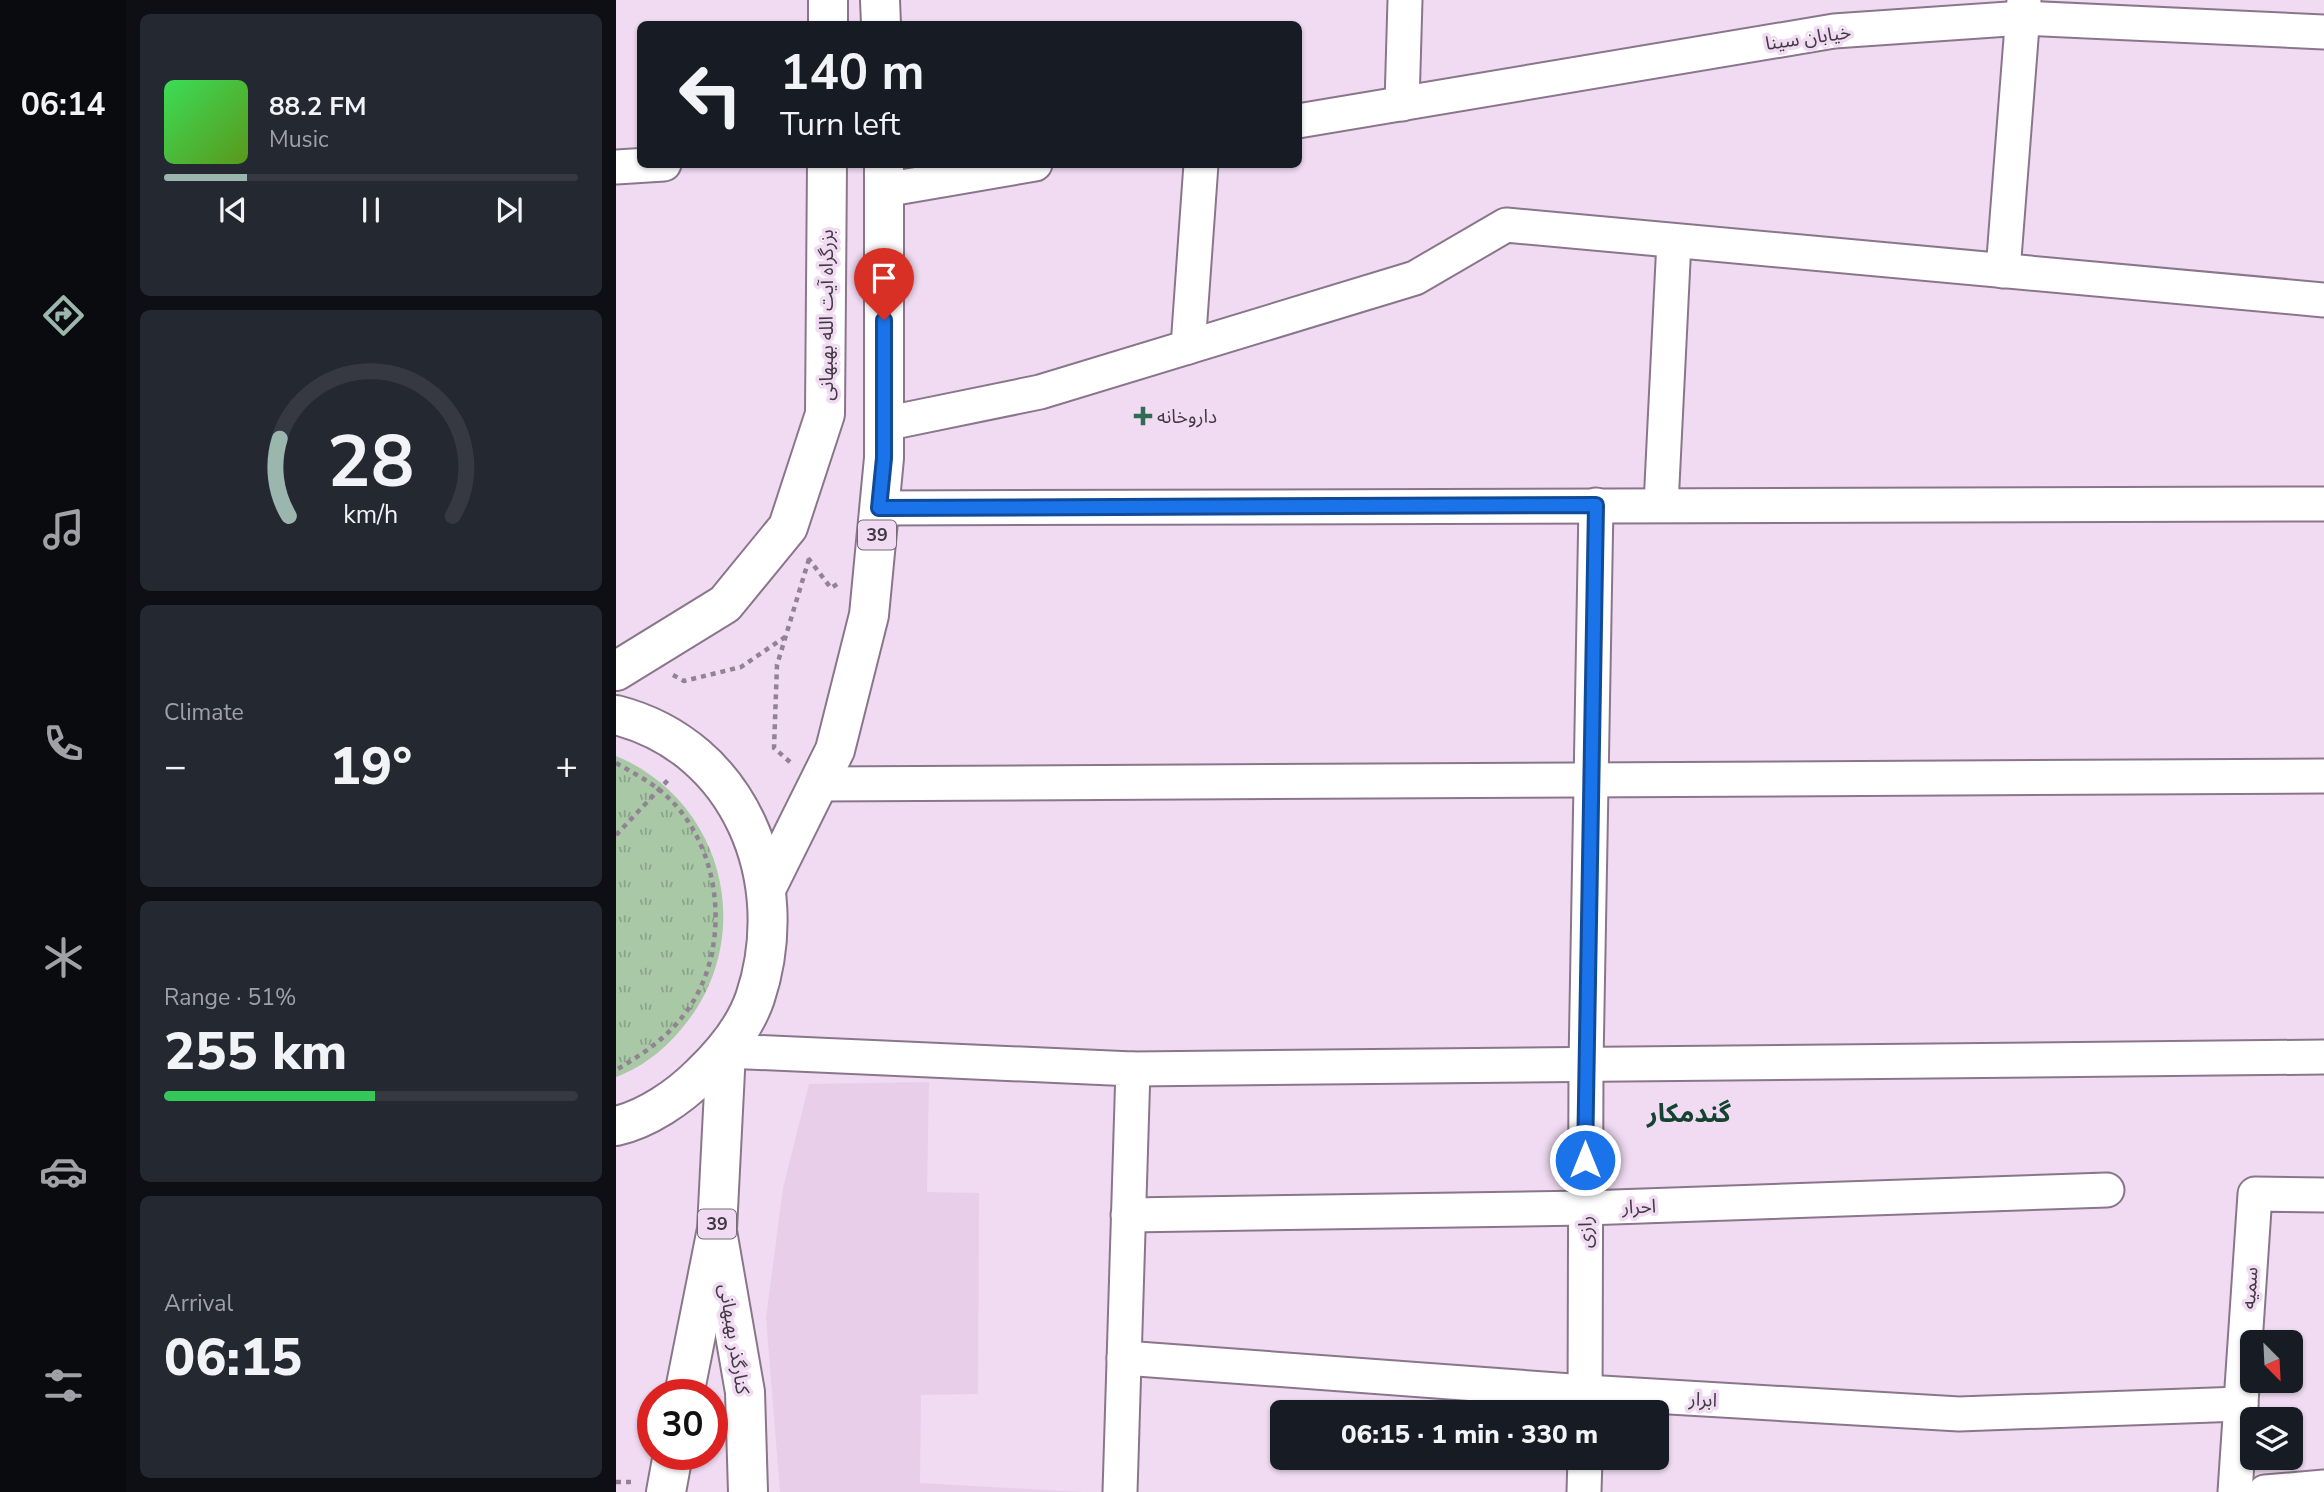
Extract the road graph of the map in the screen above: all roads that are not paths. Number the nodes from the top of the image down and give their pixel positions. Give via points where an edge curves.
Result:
1 (828, 0) edge
2 (880, 0) edge
3 (1405, 0) edge
4 (2023, 9) edge
5 (828, 21) edge
6 (881, 21) edge
7 (2324, 32) edge
8 (1402, 104) junction
9 (1302, 120) edge
10 (637, 166) edge
11 (616, 167) edge
12 (827, 168) edge
13 (988, 168) edge
14 (1201, 168) edge
15 (884, 177) edge
16 (1674, 241) junction
17 (2003, 271) junction
18 (2324, 300) edge
19 (1188, 347) junction
20 (884, 424) junction
21 (2324, 504) edge
22 (1596, 505) junction
23 (1661, 505) junction
24 (879, 508) junction
25 (628, 664) edge
26 (616, 715) edge
27 (2324, 776) edge
28 (1591, 780) junction
29 (818, 784) junction
30 (768, 885) junction
31 (726, 1051) junction
32 (2324, 1057) edge
33 (1586, 1064) junction
34 (1133, 1069) junction
35 (616, 1126) edge
36 (2107, 1191) dead end
37 (2324, 1195) edge
38 (1585, 1208) junction
39 (1128, 1215) junction
40 (717, 1229) junction
41 (1125, 1358) junction
42 (687, 1379) edge
43 (1564, 1400) edge
44 (1585, 1400) edge
45 (2241, 1404) junction
46 (1669, 1405) edge
47 (670, 1470) edge
48 (1585, 1470) edge
49 (2324, 1488) edge
50 (666, 1492) edge
51 (748, 1492) edge
52 (1120, 1492) edge
53 (1584, 1492) edge
54 (2235, 1492) edge
55 (2265, 1492) edge

1 - 5 main road
2 - 6 main road
3 - 8 street
4 - 7 street, خیابان سینا
4 - 8 street, خیابان سینا via 1834,32
4 - 17 street
8 - 9 street, خیابان سینا
10 - 11 street
12 - 25 main road, بزرگراه آیت الله بهبهانی via 825,414 785,531 725,604
13 - 15 street
14 - 19 street
15 - 20 main road, 39
16 - 17 street
16 - 19 street via 1506,225 1415,278
16 - 23 street
17 - 18 street
19 - 20 street via 1040,392
20 - 24 main road, 39
21 - 23 street
22 - 23 street
22 - 24 street
22 - 28 street, رازی
24 - 29 main road, 39 via 869,615 835,750
26 - 30 main road, 39 via 638,720 693,754 728,791 753,835
27 - 28 street
28 - 29 street
28 - 33 street, رازی
29 - 30 main road, 39
30 - 31 main road, 39 via 769,943 755,1000
31 - 34 street
31 - 35 main road, 39 via 682,1094
31 - 40 main road, 39
32 - 33 street
33 - 34 street
33 - 38 street, رازی
34 - 39 street
36 - 38 street, احرار
37 - 45 street, سمیه via 2255,1194
38 - 39 street, احرار
38 - 44 street, رازی
39 - 41 street
40 - 42 main road, 39
40 - 51 main road, کنارگذر بهبهانی via 745,1392
41 - 43 street, ابرار
41 - 52 street
45 - 46 street, ابرار via 1959,1414
45 - 54 street, سمیه
47 - 50 main road
48 - 53 street
49 - 55 street

